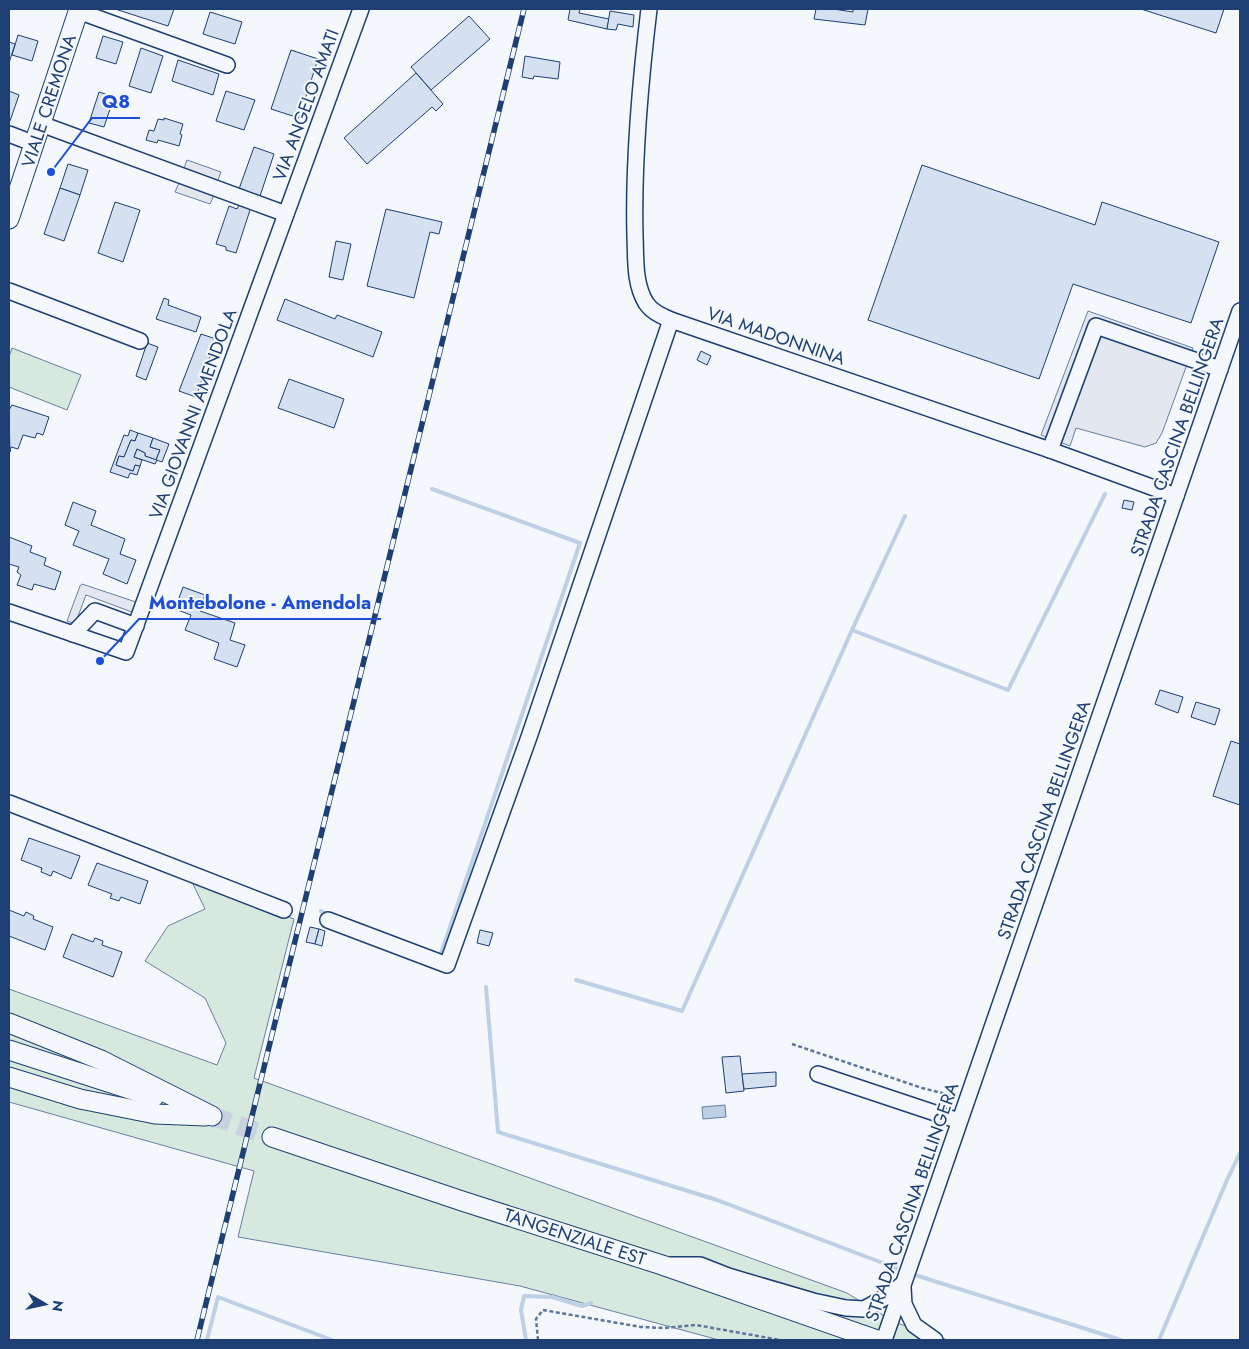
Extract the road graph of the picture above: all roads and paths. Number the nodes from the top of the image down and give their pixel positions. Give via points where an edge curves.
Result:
1 (361, 9) edge
2 (649, 9) edge
3 (79, 10) edge
4 (227, 65) dead end
5 (41, 124) junction
6 (9, 134) edge
7 (35, 144) junction
8 (286, 214) junction
9 (9, 219) edge
10 (9, 291) edge
11 (1240, 311) edge
12 (671, 320) junction
13 (140, 341) dead end
14 (1220, 369) junction
15 (1050, 450) junction
16 (1176, 496) junction
17 (9, 612) edge
18 (136, 626) junction
19 (73, 634) junction
20 (9, 803) edge
21 (284, 910) dead end
22 (328, 920) dead end
23 (9, 1024) edge
24 (792, 1044) dead end
25 (9, 1050) edge
26 (818, 1074) dead end
27 (9, 1077) edge
28 (968, 1098) junction
29 (212, 1116) junction
30 (960, 1121) junction
31 (272, 1137) tunnel mouth
32 (662, 1264) junction
33 (903, 1284) junction
34 (538, 1340) edge
35 (780, 1340) edge
36 (877, 1340) edge
37 (884, 1340) edge
38 (935, 1340) edge

1 - 8 street, VIA ANGELO AMATI
2 - 12 street, VIA MADONNINA via 641,81 634,206 637,276 647,304
3 - 4 street, VIALE CREMONA
3 - 5 main road, VIALE CREMONA
5 - 7 main road, VIALE CREMONA
5 - 8 street
6 - 7 street
7 - 9 main road, VIALE CREMONA
8 - 18 street, VIA GIOVANNI AMENDOLA
10 - 13 street
11 - 14 street, STRADA CASCINA BELLINGERA
12 - 15 street, VIA MADONNINA
12 - 22 street via 447,965
14 - 15 street via 1096,326
14 - 16 street, STRADA CASCINA BELLINGERA
15 - 16 street, VIA MADONNINA
16 - 28 street, STRADA CASCINA BELLINGERA
17 - 19 street, VIA GIOVANNI AMENDOLA
18 - 19 street via 95,611
18 - 19 street, VIA GIOVANNI AMENDOLA via 126,652
20 - 21 street
23 - 29 main road via 101,1060
24 - 28 path via 922,1088
25 - 29 main road
26 - 30 street
27 - 29 main road via 80,1099 155,1114
28 - 30 street, STRADA CASCINA BELLINGERA
30 - 33 street, STRADA CASCINA BELLINGERA
31 - 32 main road, TANGENZIALE EST
32 - 33 street via 700,1265 728,1276 846,1308 864,1309
32 - 36 main road, TANGENZIALE EST
33 - 37 street, STRADA CASCINA BELLINGERA
33 - 38 street via 904,1304 914,1325
34 - 35 path via 536,1319 544,1310 641,1327 696,1325

